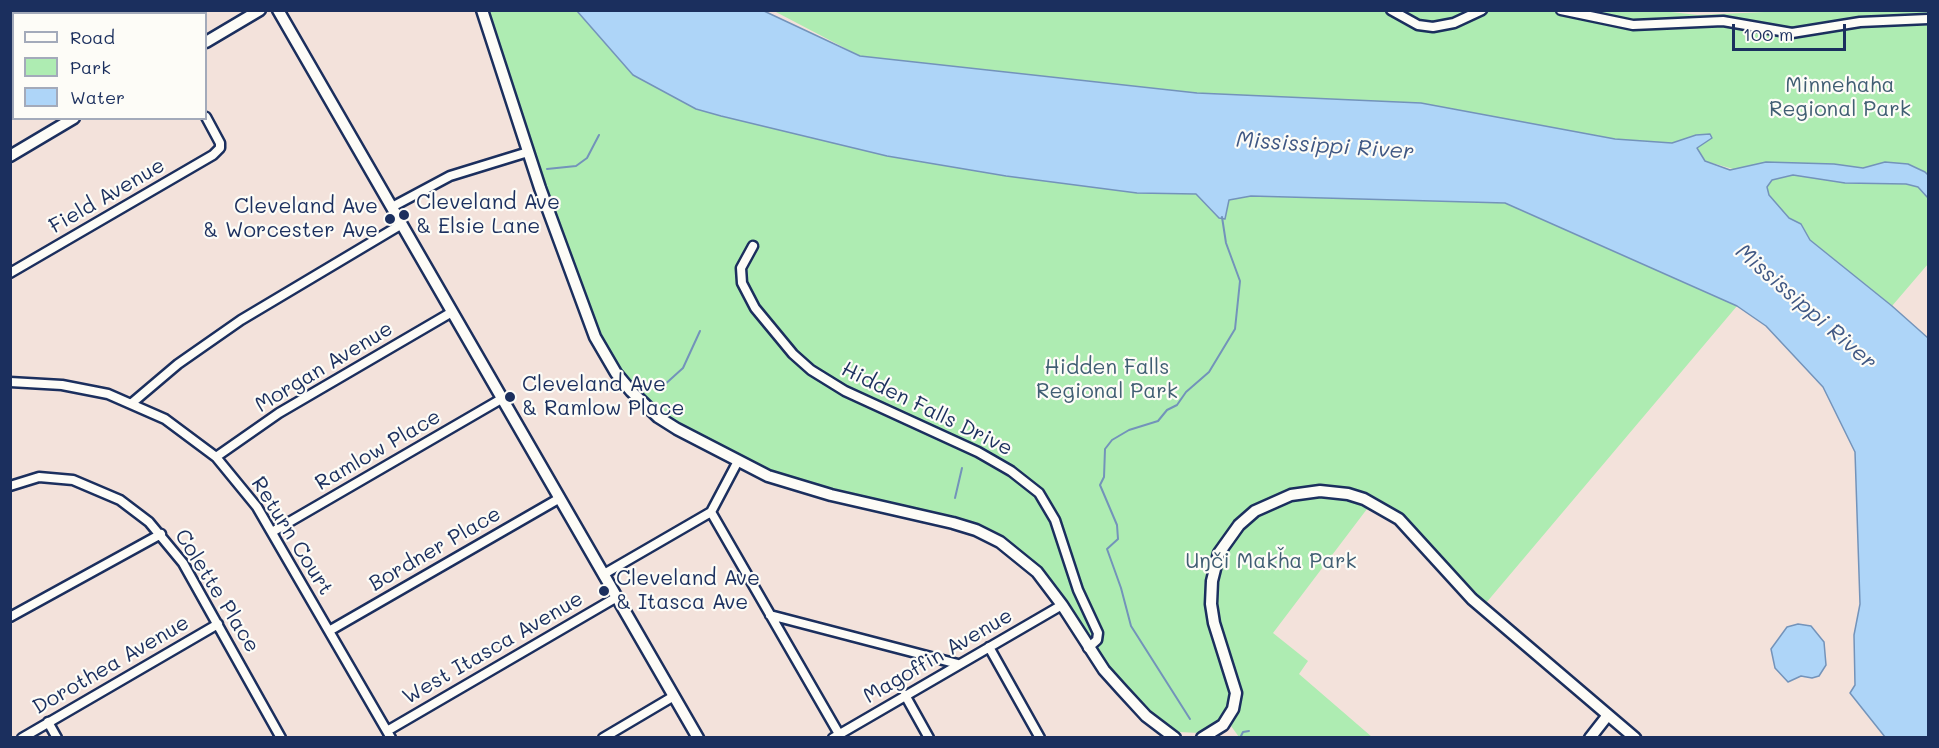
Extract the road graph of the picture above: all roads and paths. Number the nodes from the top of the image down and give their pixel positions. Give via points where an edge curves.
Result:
1 (260, 10) edge
2 (278, 10) edge
3 (482, 10) edge
4 (1391, 10) edge
5 (1482, 10) edge
6 (1561, 10) edge
7 (1929, 19) edge
8 (207, 41) edge
9 (207, 119) edge
10 (71, 120) edge
11 (528, 152) junction
12 (10, 156) edge
13 (392, 207) junction
14 (402, 224) junction
15 (753, 246) dead end
16 (10, 273) edge
17 (452, 312) junction
18 (10, 382) edge
19 (502, 398) junction
20 (132, 403) junction
21 (216, 457) junction
22 (738, 461) junction
23 (10, 486) edge
24 (560, 498) junction
25 (711, 512) junction
26 (272, 532) junction
27 (161, 534) junction
28 (604, 574) junction
29 (617, 597) junction
30 (1062, 605) junction
31 (770, 615) junction
32 (10, 617) edge
33 (218, 624) junction
34 (329, 631) junction
35 (989, 647) junction
36 (1088, 648) junction
37 (958, 664) junction
38 (905, 695) junction
39 (674, 696) junction
40 (1608, 715) junction
41 (48, 722) junction
42 (389, 734) edge
43 (836, 736) edge
44 (22, 738) edge
45 (57, 738) edge
46 (281, 738) edge
47 (603, 738) edge
48 (698, 738) edge
49 (929, 738) edge
50 (1040, 738) edge
51 (1175, 738) edge
52 (1202, 738) edge
53 (1590, 738) edge
54 (1635, 738) edge

1 - 8 street
2 - 13 street
3 - 11 street
4 - 5 street via 1412,23 1433,27 1454,23
6 - 7 street via 1633,25 1723,21 1792,33
9 - 16 street, Field Avenue via 220,143 213,155
10 - 12 street
11 - 13 street via 450,176
11 - 22 street via 595,337 616,373 658,417
13 - 14 street
14 - 17 street
14 - 20 street via 241,320 178,364
15 - 36 street, Hidden Falls Drive via 741,268 742,283 755,308 792,354 845,391 978,452 1039,493 1055,520 1078,590 1098,633
17 - 19 street
17 - 21 street, Morgan Avenue via 279,413
18 - 20 street, Return Court via 85,388
19 - 24 street
19 - 26 street, Ramlow Place
20 - 21 street, Return Court via 175,426
21 - 26 street, Return Court via 244,489
22 - 25 street
22 - 30 street via 807,489 976,530 1024,560
23 - 27 street, Colette Place via 55,477 90,486 136,511
24 - 28 street
24 - 34 street, Bordner Place
25 - 28 street
25 - 31 street
26 - 34 street, Return Court
27 - 32 street
27 - 33 street, Colette Place via 183,563
28 - 29 street
29 - 39 street
29 - 42 street, West Itasca Avenue
30 - 35 street, Magoffin Avenue
30 - 36 street
31 - 37 street
31 - 43 street
33 - 41 street, Dorothea Avenue
33 - 46 street, Colette Place
34 - 42 street, Return Court
35 - 37 street, Magoffin Avenue
35 - 50 street
36 - 51 street via 1146,716
37 - 38 street, Magoffin Avenue
38 - 43 street, Magoffin Avenue
38 - 49 street
39 - 47 street
39 - 48 street
40 - 52 street via 1472,599 1389,511 1348,494 1305,492 1278,499 1255,511 1239,525 1219,553 1211,604 1236,693 1233,709 1223,725
40 - 53 street
40 - 54 street
41 - 44 street, Dorothea Avenue
41 - 45 street

